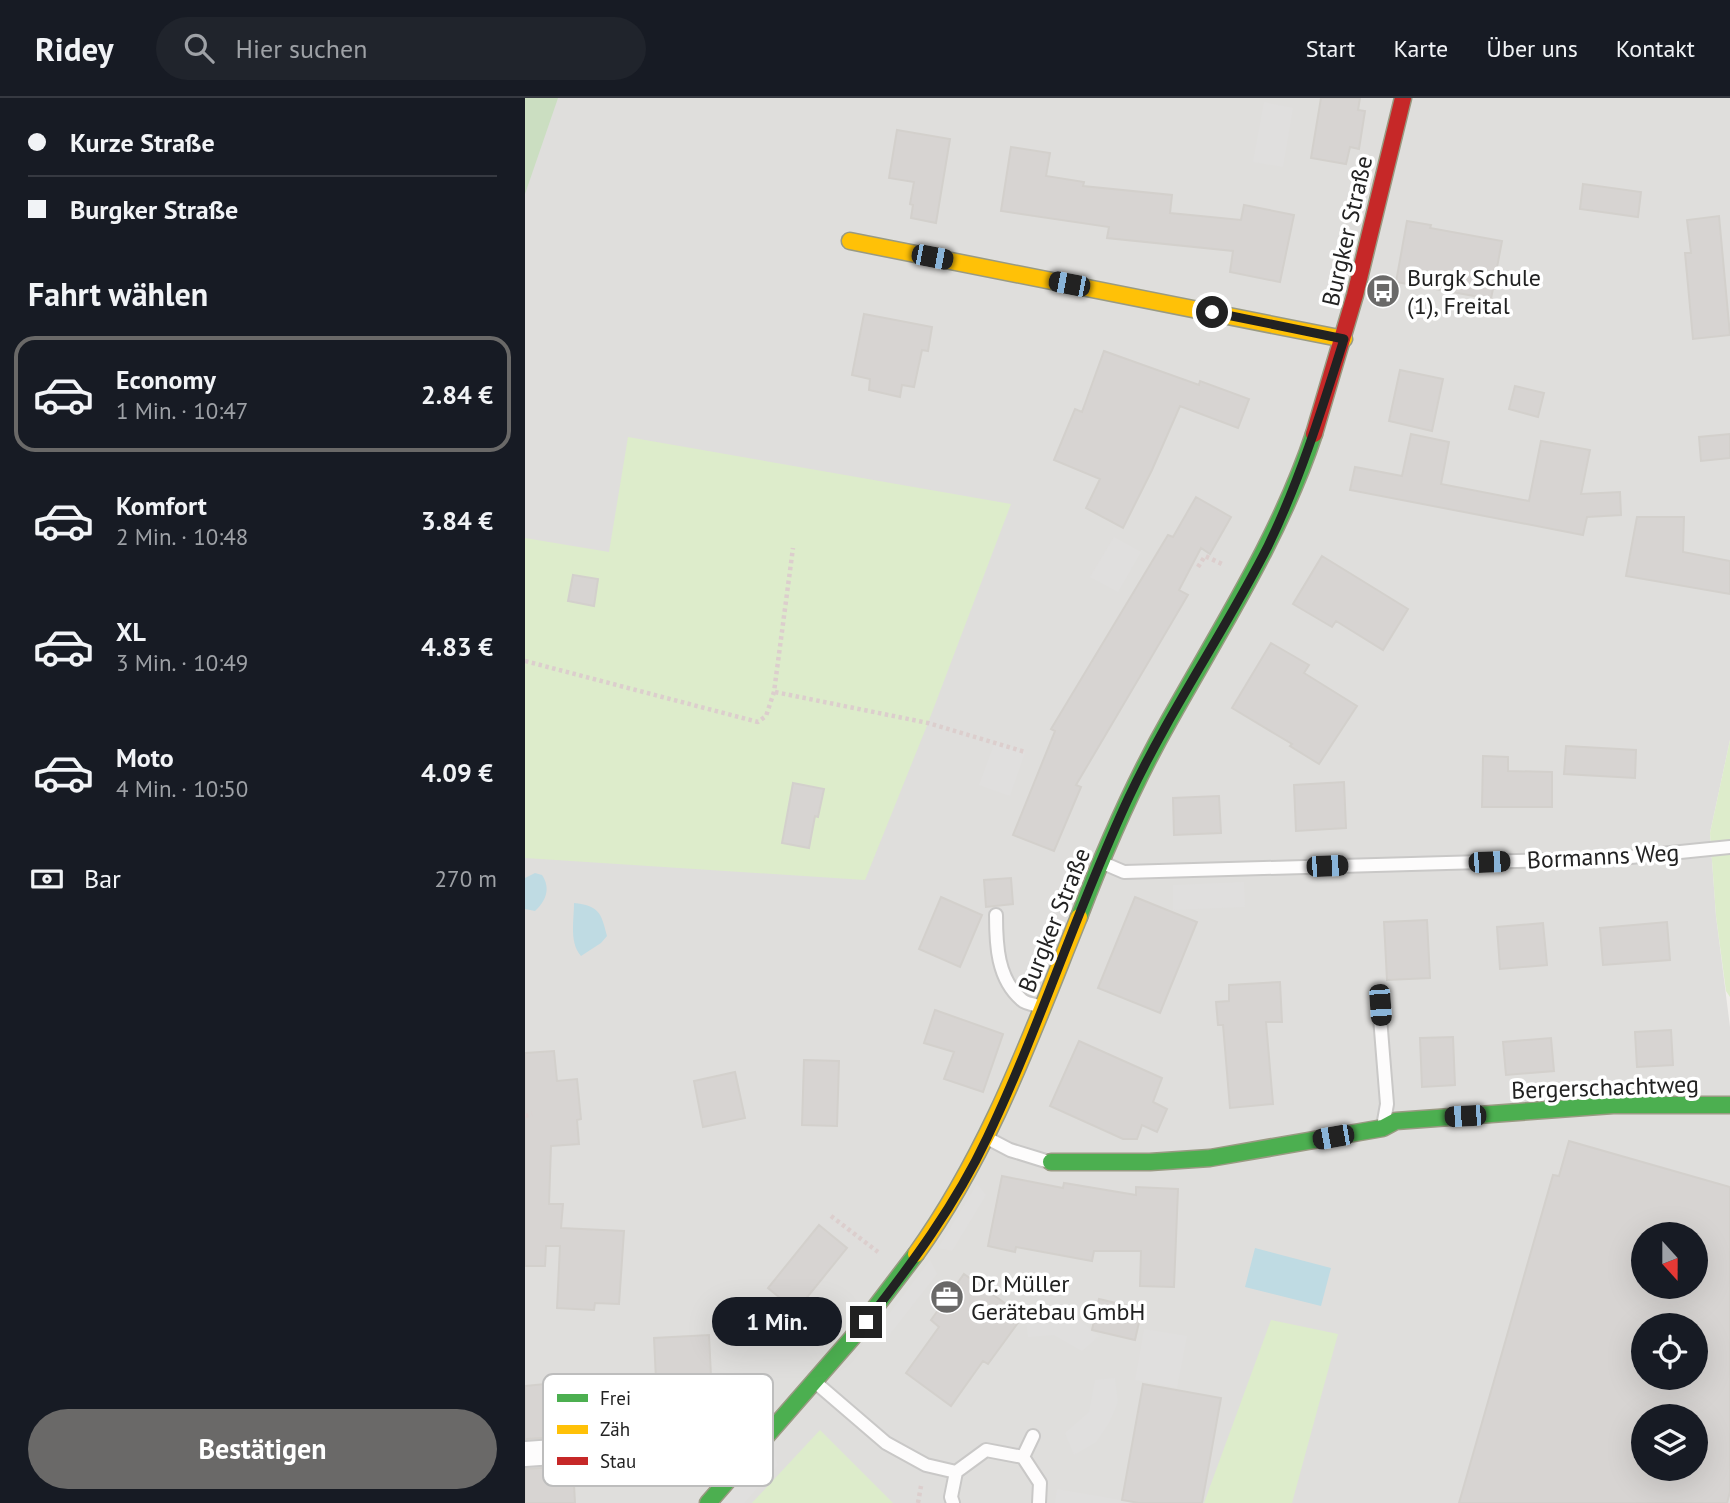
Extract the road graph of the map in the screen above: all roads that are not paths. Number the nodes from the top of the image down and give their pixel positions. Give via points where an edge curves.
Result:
1 (1403, 98) edge
2 (850, 241) dead end
3 (1344, 339) junction
4 (1730, 847) edge
5 (1100, 862) junction
6 (996, 915) dead end
7 (1380, 1005) dead end
8 (1044, 1007) junction
9 (1730, 1105) edge
10 (1383, 1129) junction
11 (987, 1138) junction
12 (1051, 1162) joint
13 (815, 1382) junction
14 (773, 1429) edge
15 (1033, 1437) dead end
16 (543, 1453) edge
17 (525, 1454) edge
18 (1023, 1457) junction
19 (956, 1472) junction
20 (723, 1486) edge
21 (708, 1503) edge
22 (953, 1503) edge
23 (1039, 1503) edge

1 - 3 main road, Burgker Straße
2 - 3 main road
3 - 5 main road, Burgker Straße via 1305,457 1267,547 1153,748
4 - 5 lane, Bormanns Weg via 1621,858 1124,872
5 - 8 main road, Burgker Straße
6 - 8 lane via 996,949 1005,976 1023,1002
7 - 10 lane via 1387,1104
8 - 11 main road, Burgker Straße
9 - 10 main road, Bergerschachtweg via 1613,1105 1396,1121
10 - 12 main road, Bergerschachtweg via 1210,1158
11 - 12 lane, Bergerschachtweg
11 - 13 main road, Burgker Straße via 918,1255
13 - 14 main road, Burgker Straße
13 - 19 lane via 886,1443 926,1465
15 - 18 lane
16 - 17 street
18 - 19 lane via 986,1450
18 - 23 lane via 1040,1483
19 - 22 lane
20 - 21 main road, Burgker Straße

